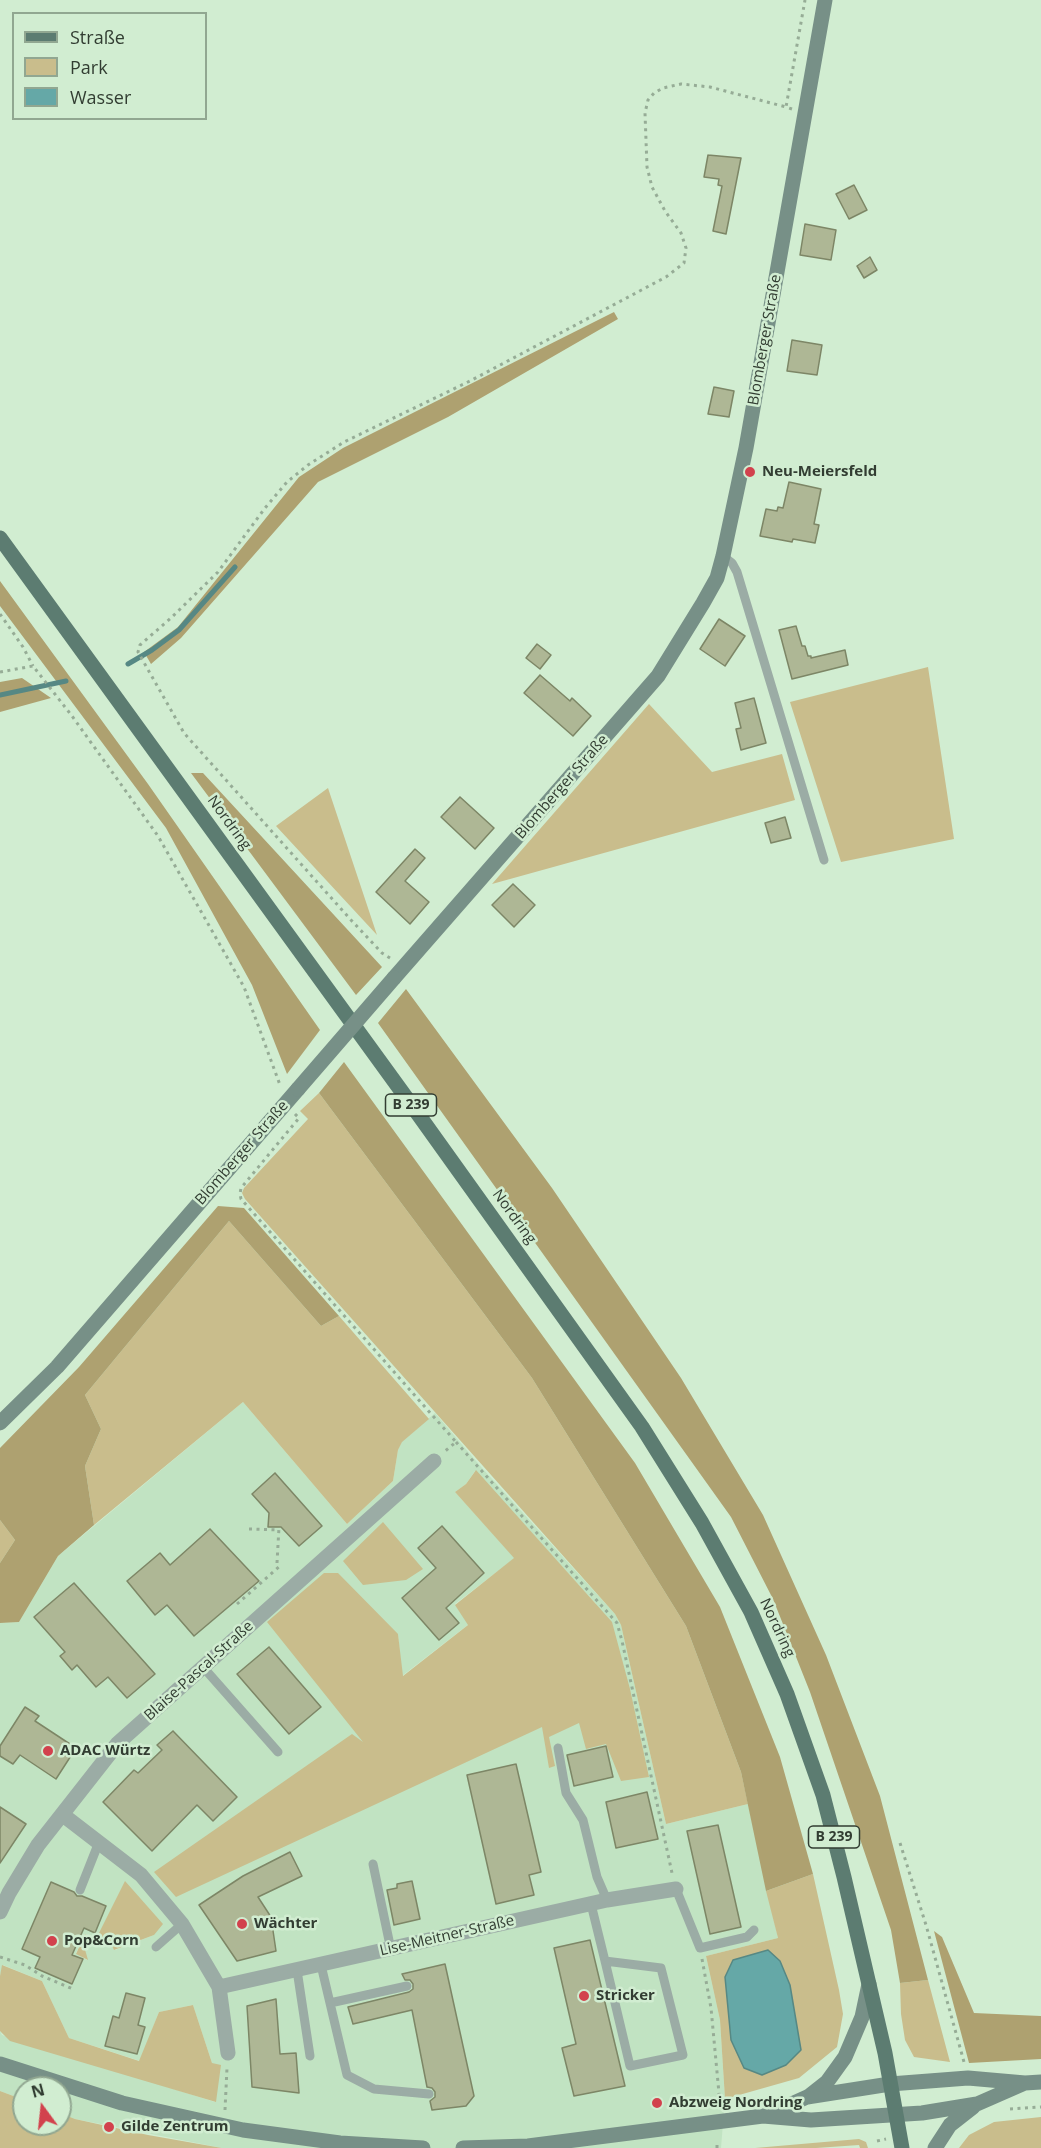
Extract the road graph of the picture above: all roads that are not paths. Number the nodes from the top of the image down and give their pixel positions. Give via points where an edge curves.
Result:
1 (825, 0) edge
2 (0, 538) edge
3 (723, 556) junction
4 (824, 860) dead end
5 (0, 1423) edge
6 (434, 1461) road end
7 (203, 1667) junction
8 (558, 1748) dead end
9 (278, 1752) dead end
10 (63, 1815) junction
11 (99, 1842) junction
12 (373, 1863) dead end
13 (676, 1889) joint
14 (80, 1890) dead end
15 (607, 1900) junction
16 (591, 1904) junction
17 (0, 1912) edge
18 (182, 1924) junction
19 (754, 1930) dead end
20 (156, 1947) dead end
21 (391, 1950) junction
22 (605, 1961) junction
23 (321, 1965) junction
24 (297, 1970) junction
25 (869, 1984) junction
26 (407, 1986) dead end
27 (219, 1987) junction
28 (330, 2003) junction
29 (228, 2053) road end
30 (310, 2056) dead end
31 (0, 2064) edge
32 (1041, 2082) edge
33 (1025, 2083) junction
34 (890, 2084) junction
35 (429, 2094) dead end
36 (807, 2097) junction
37 (977, 2104) junction
38 (896, 2115) junction
39 (764, 2116) junction
40 (423, 2148) edge
41 (463, 2148) edge
42 (902, 2148) edge
43 (935, 2148) edge

1 - 3 main road, Blomberger Straße via 746,448
2 - 25 main road, Nordring / B 239 via 628,1408 702,1523 750,1612 787,1694 823,1795
3 - 4 lane via 737,572
3 - 5 main road, Blomberger Straße, bridge via 717,578 658,676 57,1367
6 - 7 street, Blaise-Pascal-Straße
7 - 9 lane
7 - 10 street, Blaise-Pascal-Straße via 118,1743
8 - 15 lane via 566,1793 583,1820
10 - 11 street
10 - 17 street, Blaise-Pascal-Straße via 38,1845
11 - 14 lane
11 - 18 street via 141,1875
12 - 21 lane
13 - 15 street, Lise-Meitner-Straße
13 - 19 lane via 700,1948 747,1937
15 - 16 street, Lise-Meitner-Straße
16 - 21 street, Lise-Meitner-Straße
16 - 22 lane
18 - 20 lane
18 - 27 street
21 - 23 street, Lise-Meitner-Straße
22 - 22 lane via 630,2066 683,2055 661,1968
23 - 24 street, Lise-Meitner-Straße
23 - 28 lane
24 - 27 street, Lise-Meitner-Straße
24 - 30 lane
25 - 34 main road, B 239
25 - 36 main road via 862,2017 845,2057 827,2082
26 - 28 lane
27 - 29 street
28 - 35 lane via 347,2075 374,2089
31 - 40 main road via 122,2103 243,2130 330,2142
32 - 33 main road
33 - 34 main road via 968,2078
33 - 37 main road
34 - 36 main road
34 - 38 main road, B 239
36 - 39 main road
37 - 38 main road
37 - 43 main road via 950,2125
38 - 39 main road via 811,2120
38 - 42 main road, B 239
39 - 41 main road via 528,2146

